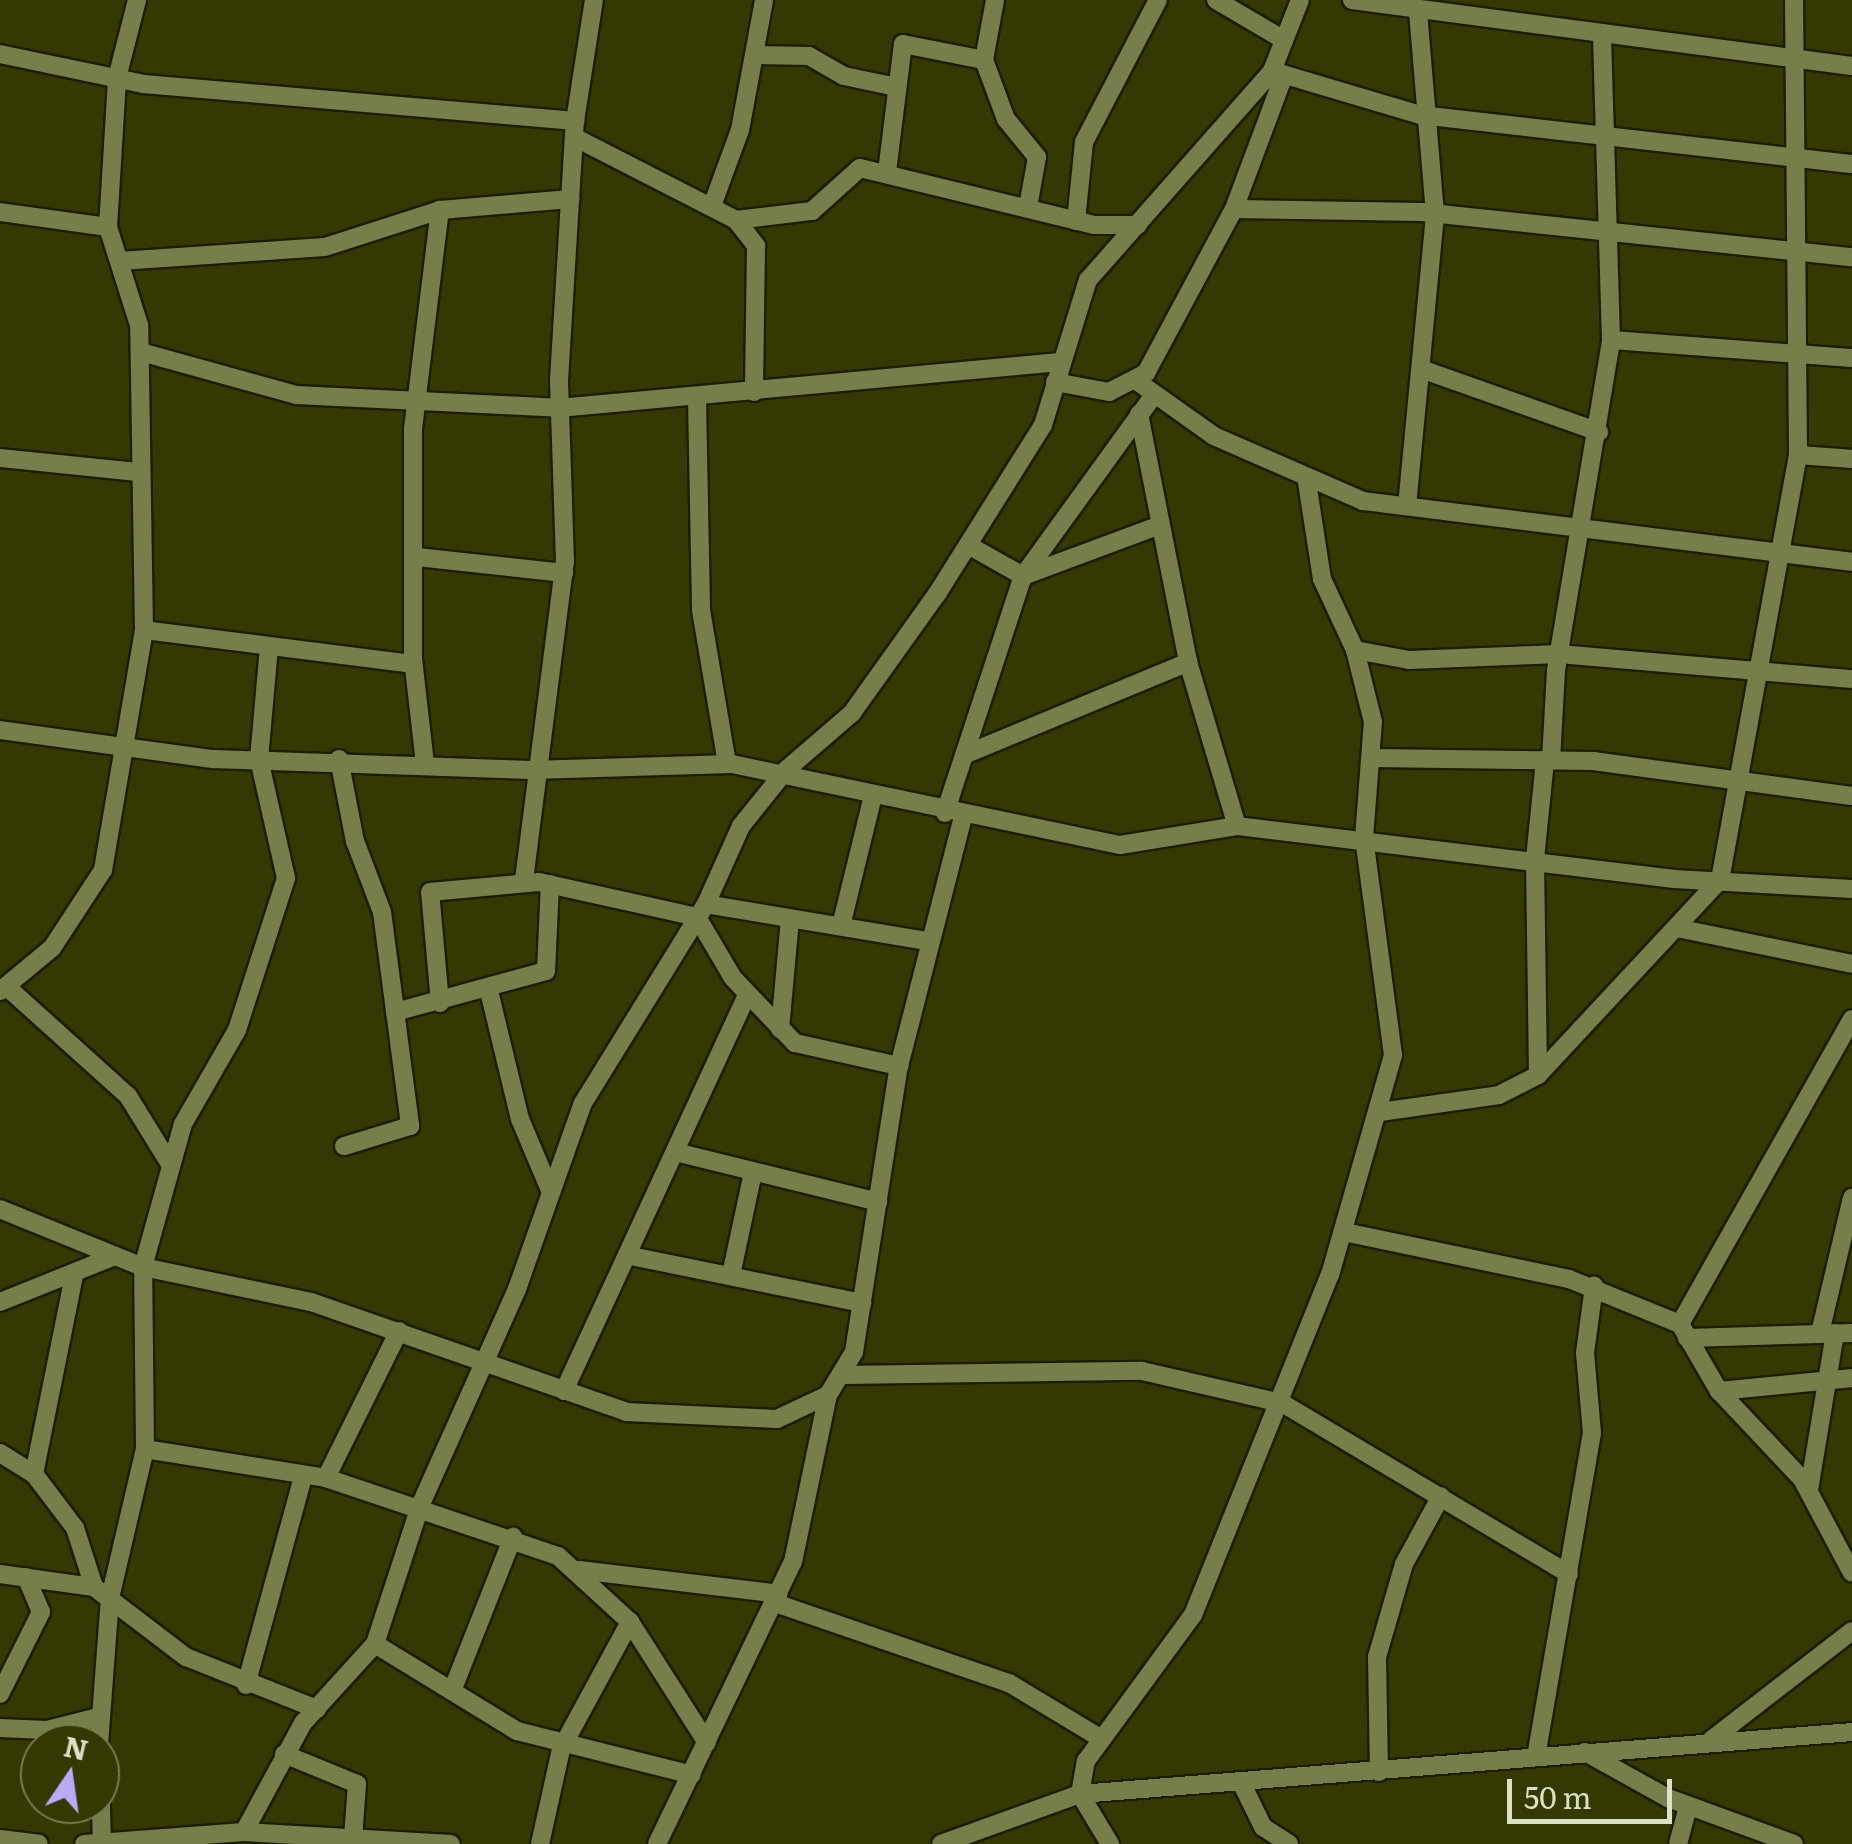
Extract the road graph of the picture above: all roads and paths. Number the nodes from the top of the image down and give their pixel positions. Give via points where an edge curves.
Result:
1 (136, 0) edge
2 (594, 0) edge
3 (764, 0) edge
4 (995, 0) edge
5 (1158, 0) edge
6 (1216, 0) edge
7 (1300, 0) edge
8 (1352, 0) edge
9 (1794, 0) edge
10 (1418, 10) junction
11 (1602, 33) junction
12 (1284, 40) junction
13 (0, 54) edge
14 (755, 54) junction
15 (984, 60) junction
16 (1794, 60) junction
17 (1852, 66) edge
18 (1278, 73) junction
19 (117, 78) junction
20 (896, 87) junction
21 (1421, 115) junction
22 (574, 129) junction
23 (1604, 136) junction
24 (1796, 156) junction
25 (1852, 164) edge
26 (886, 172) junction
27 (571, 199) junction
28 (712, 206) junction
29 (1028, 207) junction
30 (1234, 209) junction
31 (440, 210) junction
32 (0, 212) edge
33 (1436, 214) junction
34 (736, 220) junction
35 (1076, 220) junction
36 (1138, 224) junction
37 (108, 226) junction
38 (1605, 230) junction
39 (1799, 254) junction
40 (1852, 258) edge
41 (120, 262) junction
42 (1612, 340) junction
43 (140, 352) junction
44 (1797, 354) junction
45 (1852, 358) edge
46 (1060, 362) junction
47 (1421, 370) junction
48 (1056, 382) junction
49 (1138, 382) junction
50 (754, 392) junction
51 (1154, 395) junction
52 (697, 399) junction
53 (416, 400) junction
54 (559, 408) junction
55 (1140, 414) junction
56 (1599, 432) junction
57 (1798, 454) junction
58 (0, 458) edge
59 (1852, 459) edge
60 (138, 472) junction
61 (1307, 482) junction
62 (1407, 506) junction
63 (1160, 525) junction
64 (1586, 532) junction
65 (968, 545) junction
66 (1780, 554) junction
67 (417, 557) junction
68 (1852, 562) edge
69 (564, 573) junction
70 (1023, 576) junction
71 (144, 630) junction
72 (268, 646) junction
73 (1355, 650) junction
74 (1559, 654) junction
75 (1188, 662) junction
76 (413, 664) junction
77 (1759, 678) junction
78 (1852, 679) edge
79 (0, 730) edge
80 (118, 748) junction
81 (964, 755) junction
82 (1374, 758) junction
83 (259, 759) junction
84 (339, 759) junction
85 (1548, 760) junction
86 (425, 764) junction
87 (727, 764) junction
88 (532, 770) junction
89 (786, 770) junction
90 (1739, 779) junction
91 (873, 796) junction
92 (1852, 796) edge
93 (954, 815) junction
94 (1238, 826) junction
95 (1364, 838) junction
96 (1535, 859) junction
97 (524, 880) junction
98 (1720, 880) junction
99 (550, 884) junction
100 (1852, 889) edge
101 (701, 911) junction
102 (790, 919) junction
103 (842, 926) junction
104 (1678, 928) junction
105 (926, 941) junction
106 (1852, 964) edge
107 (3, 989) edge
108 (489, 991) junction
109 (747, 995) junction
110 (440, 1003) junction
111 (395, 1012) junction
112 (1852, 1019) edge
113 (780, 1028) junction
114 (898, 1066) junction
115 (1538, 1075) junction
116 (1380, 1112) junction
117 (344, 1146) dead end
118 (679, 1153) junction
119 (170, 1164) junction
120 (753, 1172) junction
121 (550, 1190) junction
122 (1852, 1198) edge
123 (878, 1202) junction
124 (0, 1209) edge
125 (1344, 1232) junction
126 (115, 1256) junction
127 (631, 1256) junction
128 (1844, 1257) edge
129 (143, 1267) junction
130 (730, 1274) junction
131 (74, 1275) junction
132 (1594, 1286) junction
133 (0, 1302) edge
134 (862, 1303) junction
135 (399, 1331) junction
136 (1684, 1331) junction
137 (1835, 1333) edge
138 (478, 1362) junction
139 (843, 1376) junction
140 (1852, 1378) edge
141 (1823, 1382) junction
142 (564, 1391) junction
143 (1719, 1391) junction
144 (828, 1395) junction
145 (1282, 1404) junction
146 (145, 1449) junction
147 (0, 1452) edge
148 (34, 1474) junction
149 (302, 1476) junction
150 (326, 1478) junction
151 (1809, 1490) junction
152 (1441, 1496) junction
153 (420, 1506) junction
154 (513, 1537) junction
155 (578, 1570) junction
156 (1852, 1573) edge
157 (0, 1574) edge
158 (1570, 1574) junction
159 (26, 1578) junction
160 (102, 1592) junction
161 (777, 1598) junction
162 (630, 1622) junction
163 (1852, 1632) edge
164 (375, 1644) junction
165 (246, 1685) junction
166 (452, 1690) junction
167 (0, 1694) edge
168 (317, 1708) junction
169 (98, 1717) junction
170 (98, 1724) edge
171 (0, 1728) edge
172 (1852, 1732) edge
173 (1097, 1736) junction
174 (1710, 1740) junction
175 (708, 1744) junction
176 (560, 1749) junction
177 (1584, 1752) junction
178 (284, 1754) junction
179 (1536, 1757) junction
180 (1379, 1772) junction
181 (692, 1775) junction
182 (1242, 1784) junction
183 (1080, 1794) junction
184 (1688, 1806) junction
185 (252, 1836) edge
186 (0, 1839) edge
187 (353, 1839) junction
188 (302, 1840) edge
189 (1101, 1841) edge
190 (96, 1842) edge
191 (39, 1844) edge
192 (451, 1844) edge
193 (540, 1844) edge
194 (657, 1844) edge
195 (941, 1844) edge
196 (1288, 1844) edge
197 (1678, 1844) edge
198 (1794, 1844) edge

1 - 19 street
2 - 22 street
3 - 14 street
4 - 15 street
5 - 35 street via 1084,142
6 - 12 street
7 - 12 street
8 - 10 street
9 - 16 street
10 - 11 street
10 - 21 street
11 - 16 street
11 - 23 street
12 - 18 street
13 - 19 street
14 - 20 street via 809,56 844,76
14 - 28 street
15 - 20 street via 906,42
15 - 29 street via 1006,119 1037,157
16 - 17 street
16 - 24 street
18 - 21 street
18 - 30 street
18 - 36 street
19 - 22 street
19 - 37 street
20 - 26 street
21 - 23 street
21 - 33 street
22 - 27 street
22 - 28 street
23 - 24 street
23 - 38 street
24 - 25 street
24 - 39 street
26 - 29 street
26 - 34 street via 852,171 812,211
27 - 31 street
27 - 54 street
28 - 34 street
29 - 35 street
30 - 33 street
30 - 49 street
31 - 41 street via 324,247
31 - 53 street
32 - 37 street
33 - 38 street
33 - 47 street
34 - 50 street via 763,262
35 - 36 street
36 - 46 street via 1088,280
37 - 41 street
38 - 39 street
38 - 42 street
39 - 40 street
39 - 44 street
41 - 43 street
42 - 44 street
42 - 56 street
43 - 53 street via 296,394
43 - 60 street
44 - 45 street
44 - 57 street
46 - 48 street
46 - 50 street
47 - 56 street
47 - 62 street
48 - 49 street via 1109,392
48 - 65 street via 1043,425
49 - 51 street
50 - 52 street
51 - 55 street
51 - 61 street via 1179,418
52 - 54 street
52 - 87 street via 701,610
53 - 54 street
53 - 67 street
54 - 69 street
55 - 63 street
55 - 70 street
56 - 64 street
57 - 59 street
57 - 66 street
58 - 60 street
60 - 71 street
61 - 62 street
61 - 73 street via 1322,579
62 - 64 street
63 - 70 street
63 - 75 street
64 - 66 street
64 - 74 street
65 - 70 street
65 - 89 street via 852,713
66 - 68 street
66 - 77 street
67 - 69 street
67 - 76 street
69 - 88 street
70 - 81 street
71 - 72 street
71 - 80 street
72 - 76 street
72 - 83 street
73 - 74 street via 1410,660
73 - 82 street
74 - 77 street
74 - 85 street
75 - 81 street
75 - 94 street
76 - 86 street
77 - 78 street
77 - 90 street
79 - 80 street
80 - 83 street
80 - 107 street via 103,870 52,948
81 - 93 street
82 - 85 street
82 - 95 street
83 - 84 street
83 - 119 street via 286,878 237,1030 194,1100
84 - 86 street
84 - 111 street via 355,840 382,912
85 - 90 street
85 - 96 street
86 - 88 street
87 - 88 street
87 - 89 street
88 - 97 street
89 - 91 street
89 - 101 street via 741,826
90 - 92 street
90 - 98 street
91 - 93 street
91 - 103 street
93 - 94 street via 1120,846
93 - 105 street
94 - 95 street
95 - 96 street
95 - 116 street via 1393,1054
96 - 98 street
96 - 115 street
97 - 99 street
97 - 110 street via 430,892
98 - 100 street
98 - 104 street
99 - 101 street
99 - 108 street via 550,968
101 - 102 street
101 - 109 street
101 - 121 street via 582,1104
102 - 103 street
102 - 113 street
103 - 105 street
104 - 106 street
104 - 115 street
105 - 114 street
107 - 119 street via 128,1096
108 - 110 street
108 - 121 street via 520,1119
109 - 113 street
109 - 118 street
110 - 111 street
111 - 117 street via 410,1126
112 - 136 street
113 - 114 street via 844,1060
114 - 123 street
115 - 116 street via 1499,1095
116 - 125 street
118 - 120 street
118 - 127 street
119 - 129 street
120 - 123 street
120 - 130 street
121 - 138 street via 518,1289
122 - 128 street
123 - 134 street
124 - 126 street
125 - 132 street
125 - 145 street
126 - 129 street
126 - 131 street
127 - 130 street
127 - 142 street
128 - 137 street
129 - 135 street
129 - 146 street
130 - 134 street
131 - 133 street
131 - 148 street
132 - 136 street
132 - 158 street via 1585,1352 1592,1433
134 - 139 street
135 - 138 street
135 - 150 street
136 - 137 street
136 - 143 street
137 - 141 street
138 - 142 street
138 - 153 street
139 - 144 street
139 - 145 street via 1142,1370
140 - 141 street
141 - 143 street
141 - 151 street
142 - 144 street via 690,1420 777,1418
143 - 151 street
144 - 161 street
145 - 152 street
145 - 173 street via 1193,1614
146 - 149 street
146 - 160 street
147 - 148 street
148 - 160 street via 75,1528
149 - 150 street
149 - 165 street
150 - 153 street
151 - 156 street
152 - 158 street
152 - 180 street via 1404,1564 1376,1657
153 - 154 street
153 - 164 street
154 - 155 street
154 - 166 street
155 - 161 street
155 - 162 street
157 - 159 street
158 - 179 street
159 - 160 street
159 - 167 street via 41,1612
160 - 165 street via 186,1657
160 - 169 street
161 - 173 street via 1017,1686
161 - 175 street
162 - 175 street
162 - 176 street
163 - 174 street
164 - 166 street
164 - 168 street
165 - 168 street
166 - 176 street
168 - 178 street
169 - 170 street
169 - 171 street
172 - 174 street
173 - 183 street
174 - 177 street
175 - 181 street
176 - 181 street
176 - 193 street
177 - 179 street
177 - 184 street
178 - 185 street
178 - 187 street via 357,1784
179 - 180 street
180 - 182 street
181 - 194 street
182 - 183 street
182 - 196 street via 1263,1827
183 - 189 street
183 - 195 street
184 - 197 street
184 - 198 street
185 - 188 street
185 - 190 street
186 - 191 street
187 - 188 street
187 - 192 street

